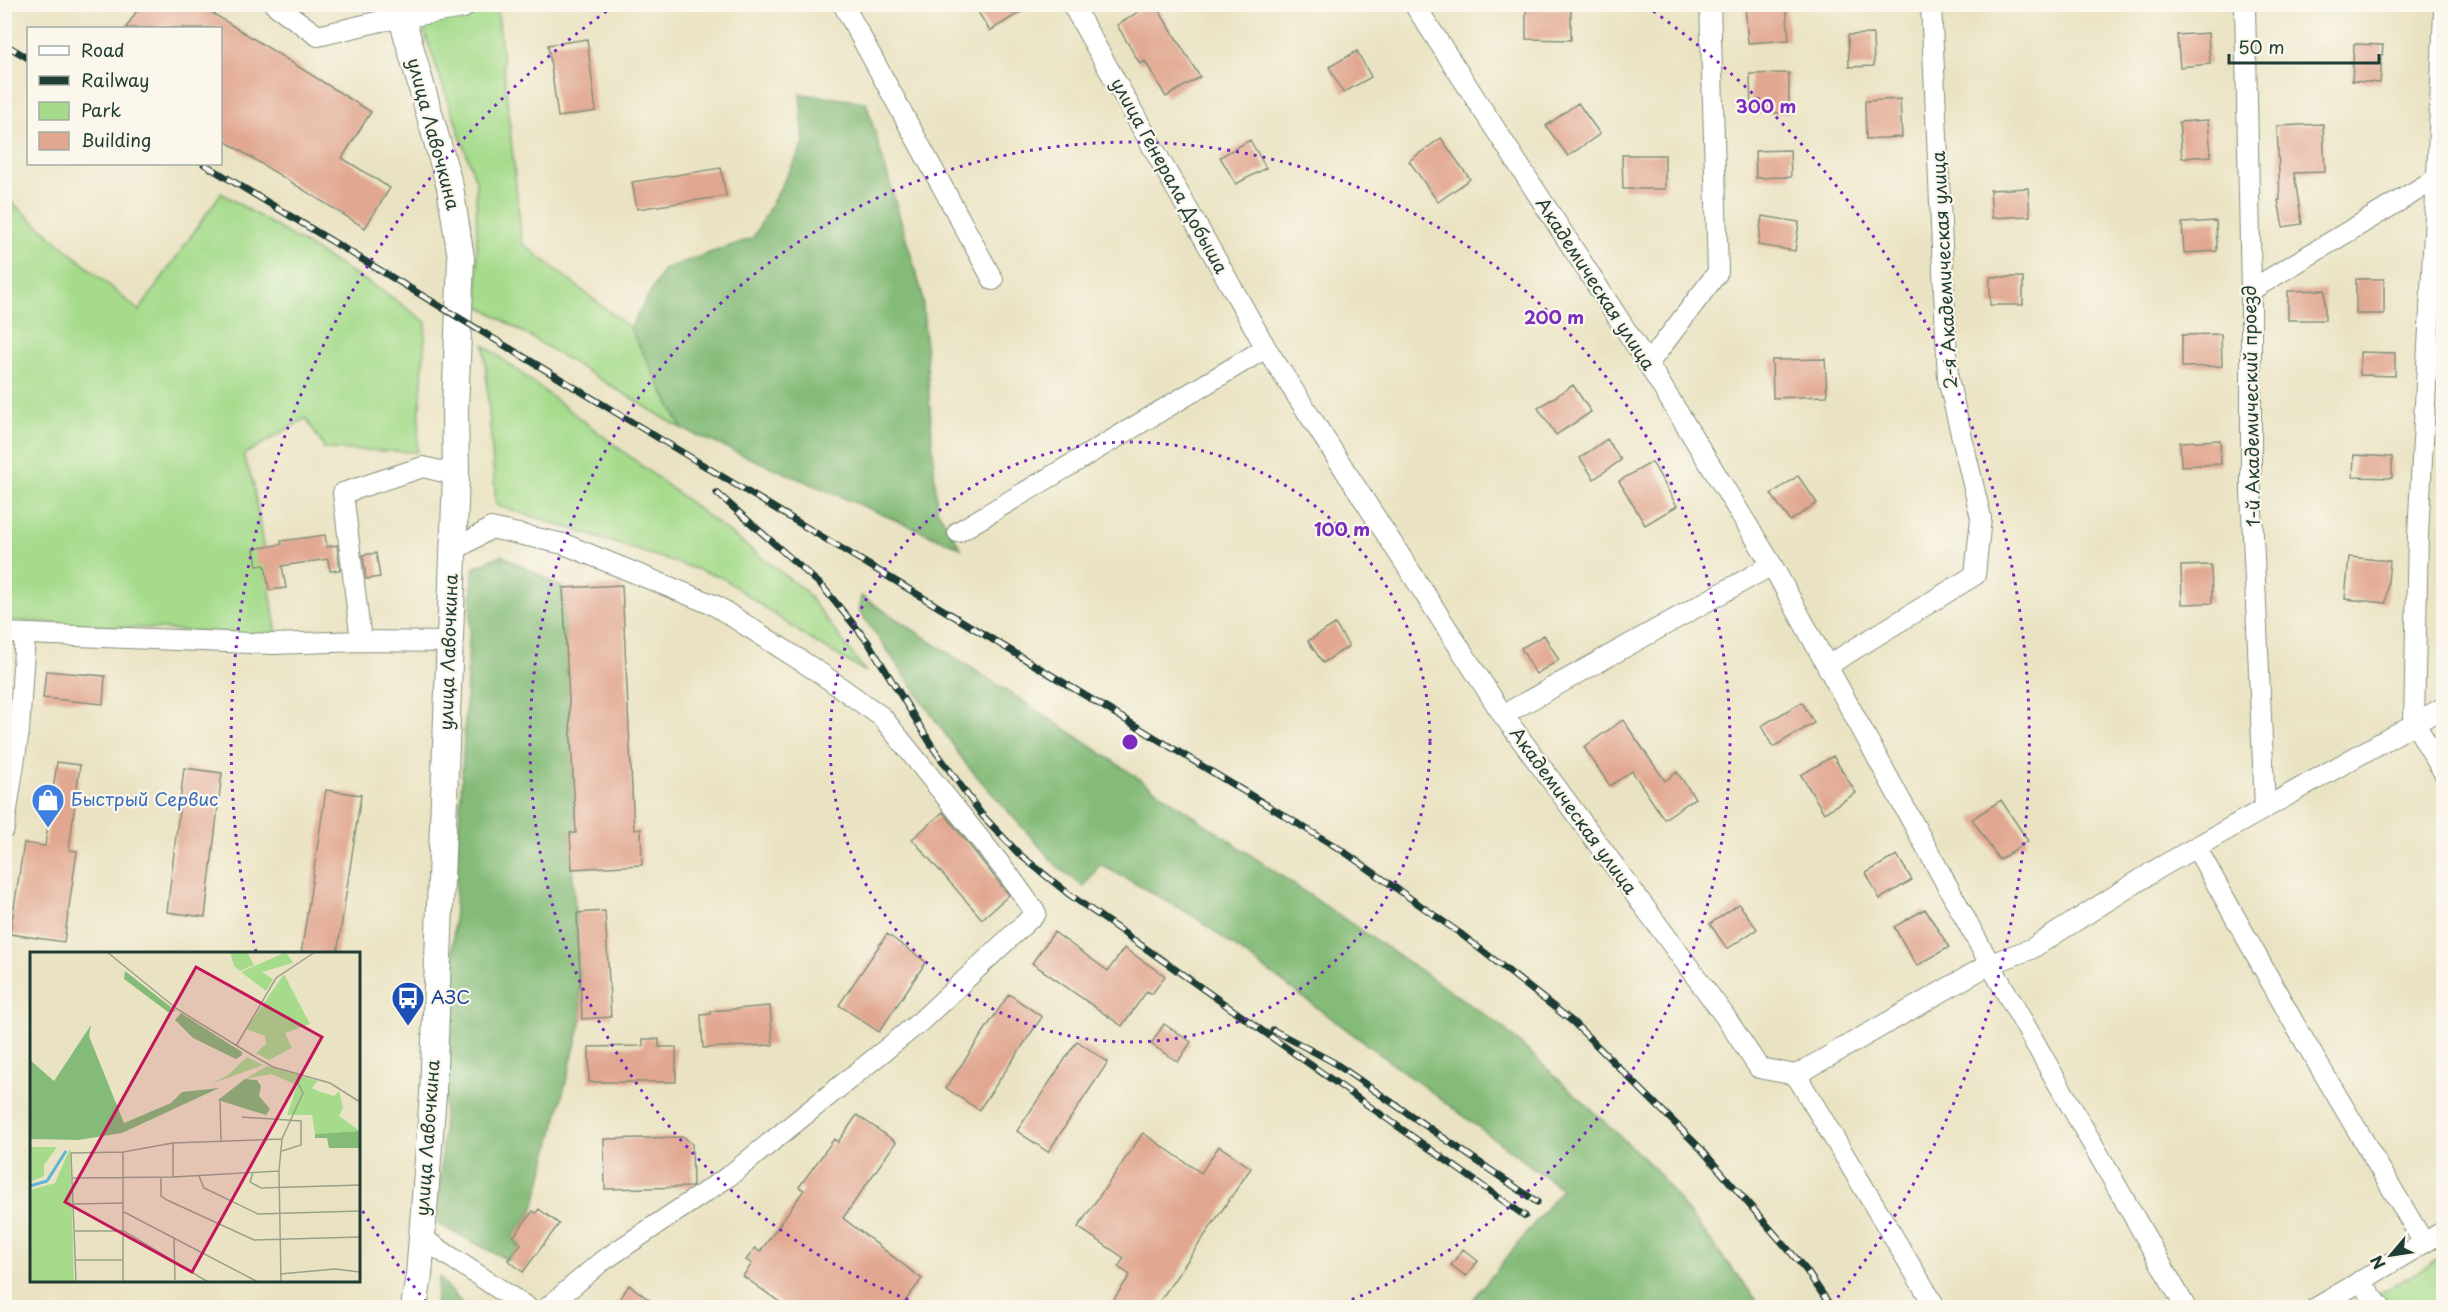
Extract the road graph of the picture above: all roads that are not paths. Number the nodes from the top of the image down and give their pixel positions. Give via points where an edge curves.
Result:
1 (274, 4) edge
2 (465, 4) edge
3 (843, 4) edge
4 (1072, 4) edge
5 (1414, 4) edge
6 (1710, 4) edge
7 (1931, 4) edge
8 (2245, 4) edge
9 (400, 11) edge
10 (2444, 11) edge
11 (2440, 175) edge
12 (993, 280) dead end
13 (2251, 290) junction
14 (1266, 348) junction
15 (1648, 364) junction
16 (456, 475) junction
17 (958, 532) dead end
18 (453, 551) junction
19 (1772, 565) junction
20 (4, 633) edge
21 (25, 634) junction
22 (361, 641) junction
23 (449, 642) junction
24 (1827, 666) junction
25 (2444, 707) edge
26 (1503, 715) junction
27 (2414, 722) junction
28 (2444, 773) edge
29 (2265, 808) junction
30 (4, 829) edge
31 (2196, 847) junction
32 (1990, 964) junction
33 (1796, 1075) junction
34 (2444, 1231) edge
35 (422, 1238) junction
36 (2424, 1243) junction
37 (2360, 1281) junction
38 (414, 1308) edge
39 (528, 1308) edge
40 (547, 1308) edge
41 (1936, 1308) edge
42 (2186, 1308) edge
43 (2316, 1308) edge
44 (2380, 1308) edge

1 - 9 street via 318,36 381,21
2 - 9 street via 463,8
3 - 12 street
4 - 14 street, улица Генерала Добыша
5 - 15 street, Академическая улица
6 - 15 street via 1718,272
7 - 24 street, 2-я Академическая улица via 1948,379 1981,518 1975,575
8 - 13 street, 1-й Академический проезд
9 - 16 main road, улица Лавочкина via 450,187 461,258
10 - 11 street
11 - 13 street
11 - 27 street via 2418,535
13 - 29 street, 1-й Академический проезд via 2251,490
14 - 17 street
14 - 26 street, улица Генерала Добыша
15 - 19 street, Академическая улица
16 - 18 main road, улица Лавочкина
16 - 22 street via 423,467 343,493
18 - 23 main road, улица Лавочкина
18 - 40 street via 491,528 564,544 717,606 882,717 1036,913 894,1043 729,1176 601,1262
19 - 24 street, Академическая улица
19 - 26 street, Академическая улица
20 - 21 street
21 - 22 street via 273,644
21 - 30 street via 19,731
22 - 23 street
23 - 35 main road, улица Лавочкина via 433,1094
24 - 32 street, Академическая улица
25 - 27 street
26 - 33 street, Академическая улица via 1759,1068
27 - 28 street
27 - 29 street
29 - 31 street
31 - 32 street via 2031,949
31 - 36 street
32 - 33 street
32 - 42 street, Академическая улица
33 - 41 street
34 - 36 street
35 - 38 main road, улица Лавочкина
35 - 39 street
36 - 37 street
37 - 43 street
37 - 44 street

